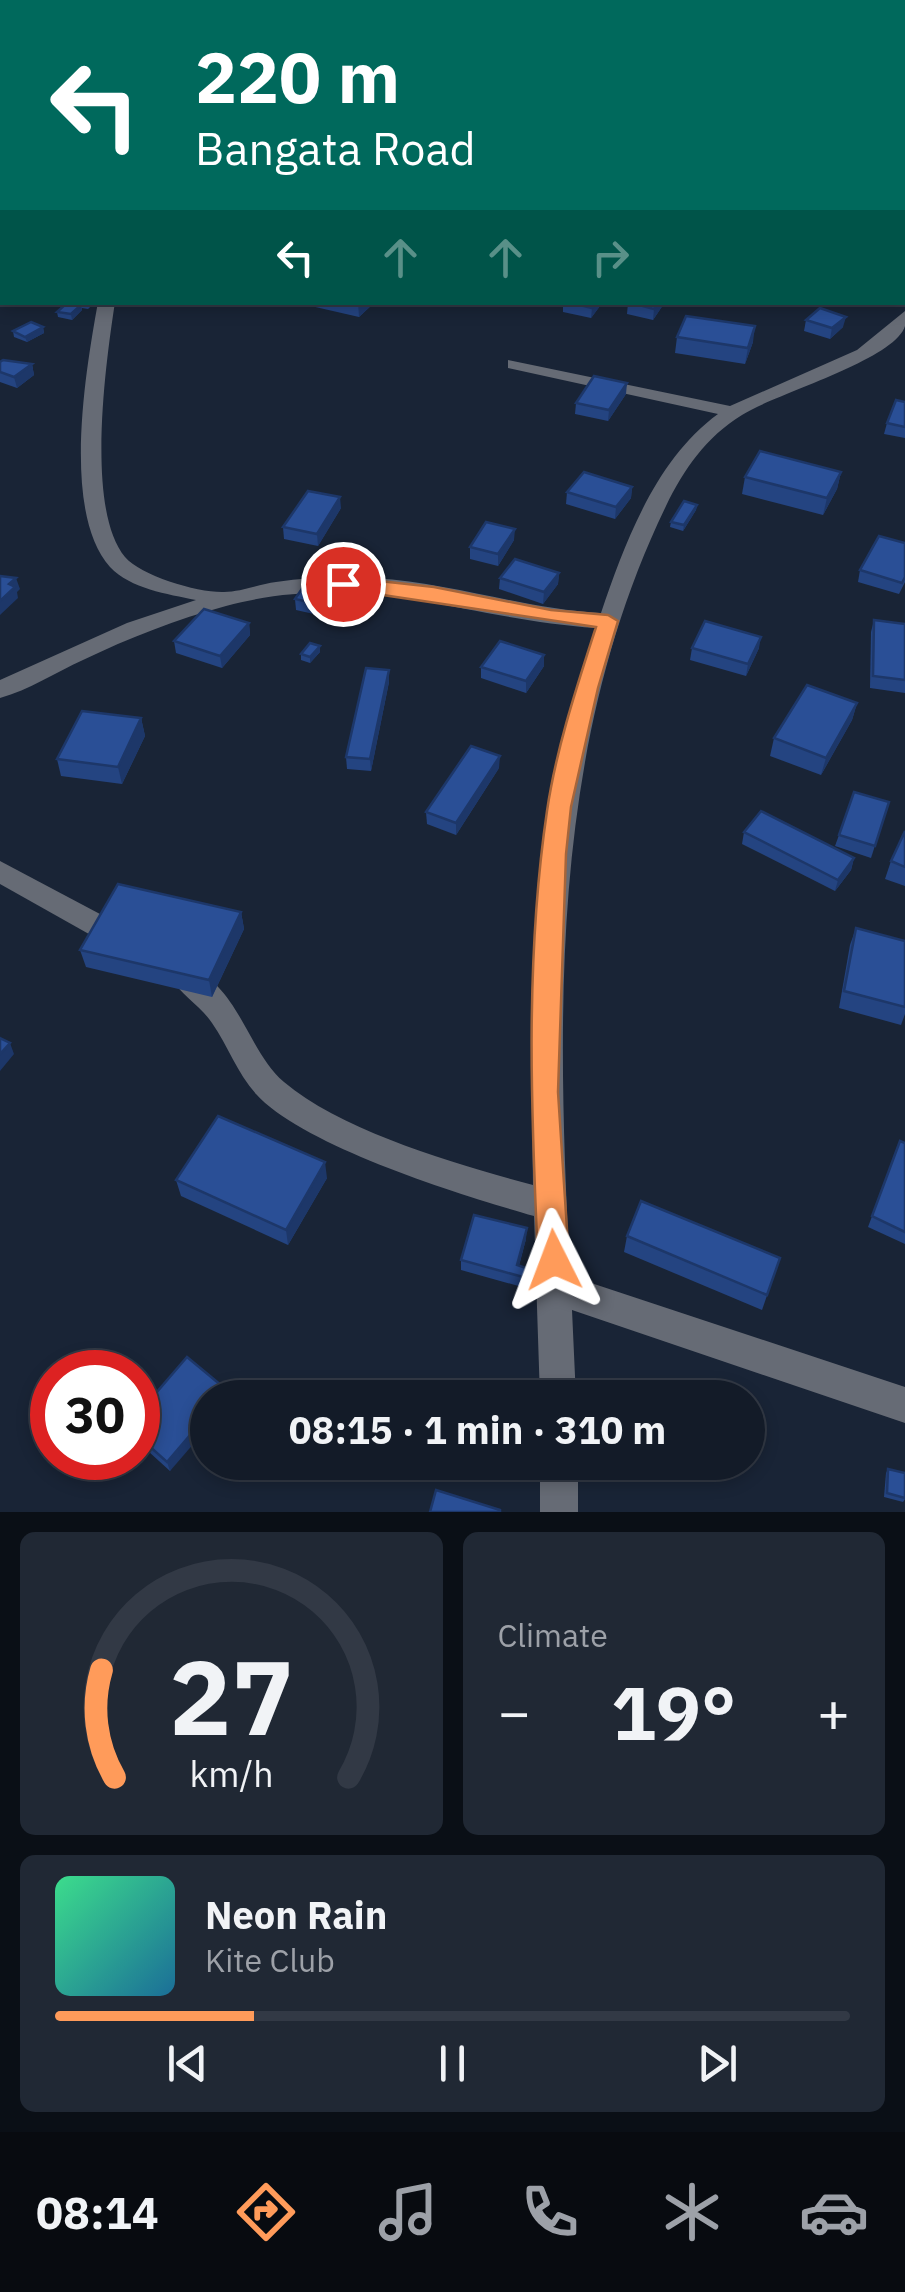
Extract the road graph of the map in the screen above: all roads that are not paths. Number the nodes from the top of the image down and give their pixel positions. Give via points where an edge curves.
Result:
1 (108, 305) edge
2 (905, 316) edge
3 (896, 344) edge
4 (514, 364) dead end
5 (728, 411) junction
6 (218, 598) junction
7 (608, 621) junction
8 (0, 690) edge
9 (0, 871) edge
10 (551, 1205) junction
11 (555, 1288) junction
12 (558, 1380) edge
13 (905, 1405) edge
14 (559, 1480) edge
15 (559, 1512) edge

1 - 6 street via 94,395 102,535 132,574
2 - 3 street
3 - 5 street
4 - 5 street
5 - 7 street via 683,458 651,514
6 - 7 street via 292,585 379,586
6 - 8 street via 106,638
7 - 10 street via 587,688 554,854 544,1092
9 - 10 street via 212,996 264,1083 293,1106 432,1172
10 - 11 street
11 - 12 street
11 - 13 street
14 - 15 street

